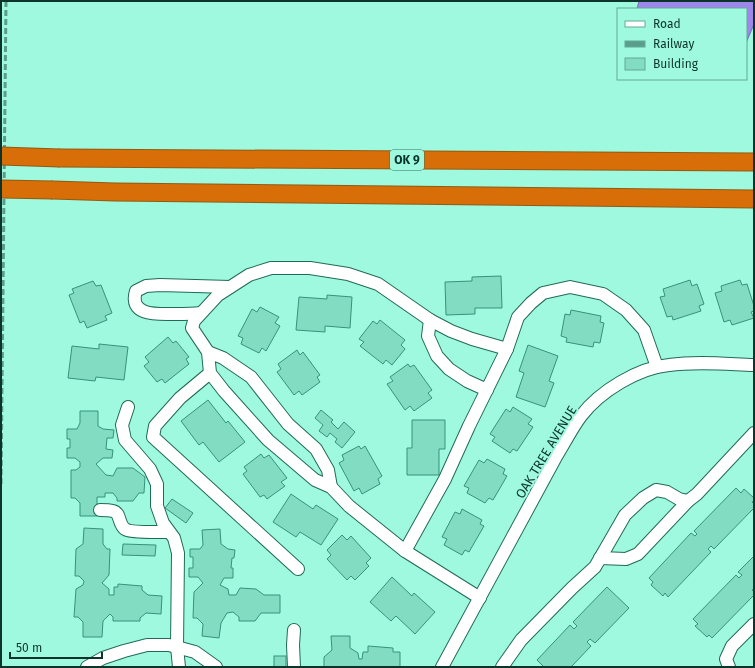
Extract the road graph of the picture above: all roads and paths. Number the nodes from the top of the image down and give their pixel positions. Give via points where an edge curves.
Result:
1 (1, 156) edge
2 (754, 162) edge
3 (1, 189) edge
4 (754, 199) edge
5 (230, 287) junction
6 (201, 313) junction
7 (430, 320) junction
8 (507, 349) junction
9 (208, 352) junction
10 (754, 365) edge
11 (657, 367) junction
12 (210, 373) junction
13 (487, 390) junction
14 (128, 406) dead end
15 (754, 433) edge
16 (331, 487) junction
17 (688, 501) junction
18 (100, 510) dead end
19 (169, 532) junction
20 (405, 551) junction
21 (600, 558) junction
22 (298, 568) dead end
23 (480, 598) junction
24 (754, 624) edge
25 (294, 630) dead end
26 (177, 647) junction
27 (87, 667) edge
28 (179, 667) edge
29 (216, 667) edge
30 (294, 667) edge
31 (442, 667) edge
32 (502, 667) edge
33 (729, 667) edge

1 - 2 highway, OK 9, bridge
3 - 4 highway, bridge
5 - 6 street via 218,295
5 - 6 street via 146,286 136,291 134,298 138,307 146,313
5 - 7 street via 250,275 271,268 310,268 348,274 378,284
6 - 9 street via 192,328
7 - 8 street via 472,339
7 - 13 street via 428,336 437,356 467,381
8 - 11 street via 518,317 531,303 543,293 570,288 603,294 626,310 644,330
8 - 13 street
9 - 12 street
9 - 16 street via 223,358 251,377 288,424 316,449 328,470
10 - 11 street, OAK TREE AVENUE via 685,363
11 - 23 street, OAK TREE AVENUE via 618,383 582,415 560,449
12 - 16 street via 268,440 315,480
12 - 22 street via 180,398 155,426 153,437
13 - 20 street via 446,479
14 - 19 street via 122,425 125,440 150,469 157,484 157,506 162,523
15 - 17 street
16 - 20 street via 349,506
17 - 21 street via 638,554 626,559
17 - 21 street via 656,490 643,498 625,515
18 - 19 street via 116,512 125,529
19 - 26 street via 174,538 178,553
20 - 23 street
21 - 32 street via 595,567 521,640
23 - 31 street, OAK TREE AVENUE
24 - 33 street via 732,646 726,659
25 - 30 street
26 - 27 street via 147,645 103,658
26 - 28 street
26 - 29 street via 195,652

